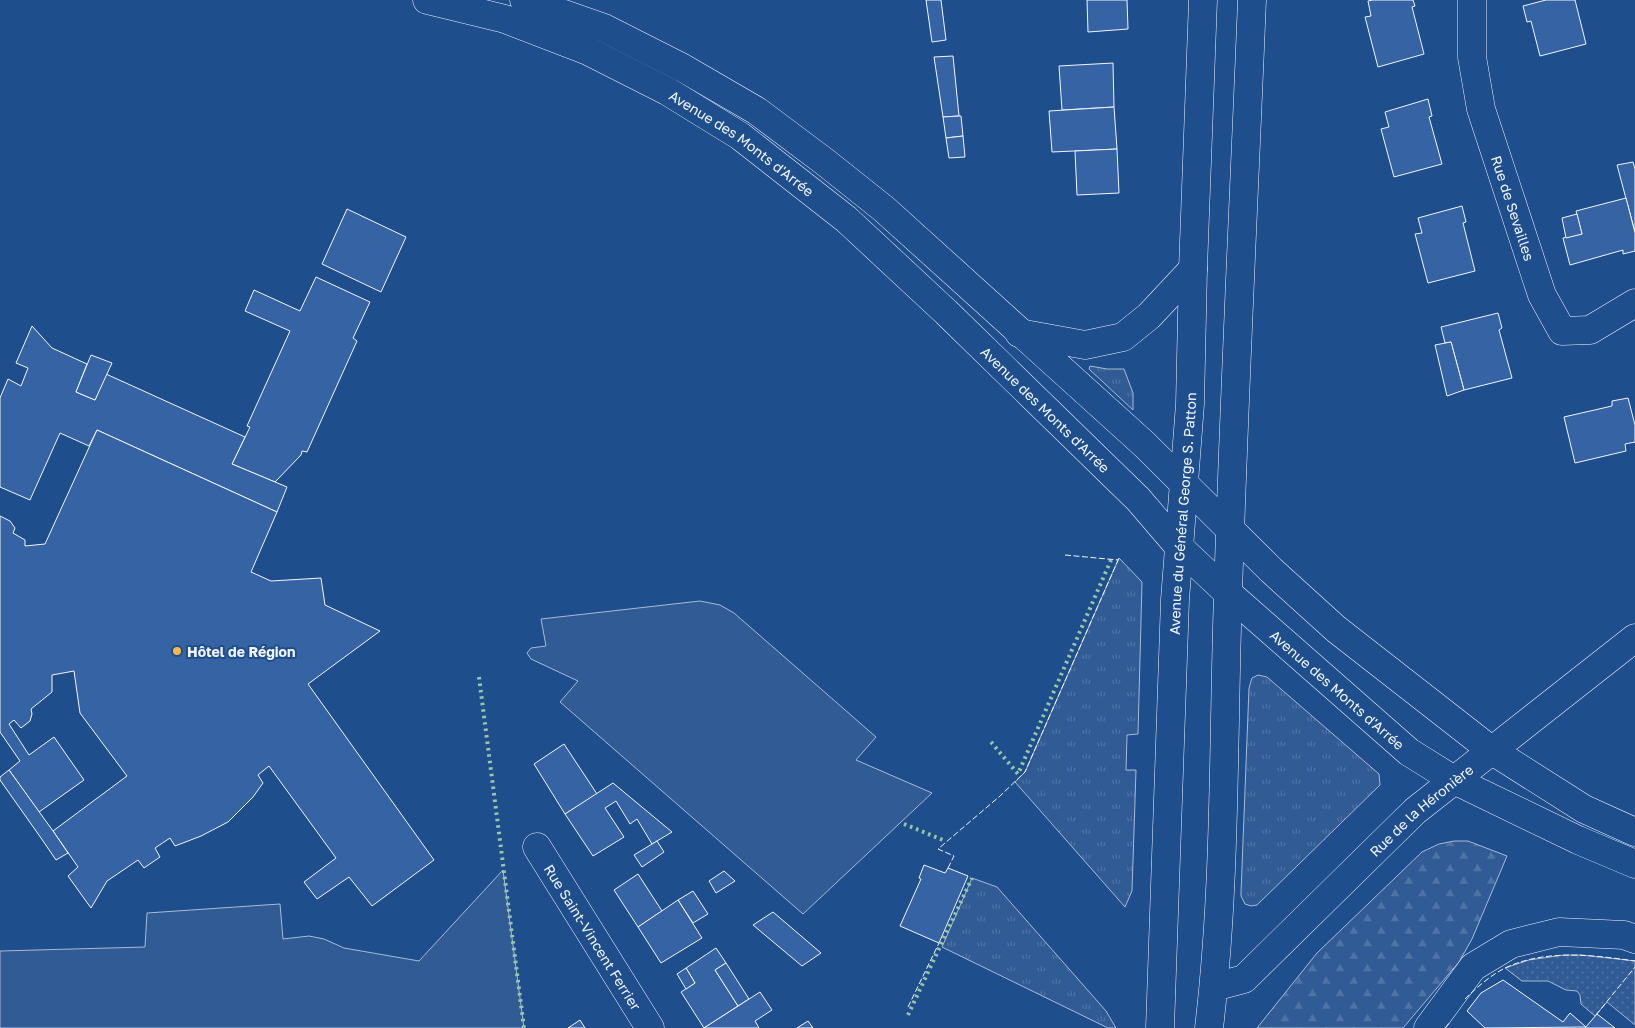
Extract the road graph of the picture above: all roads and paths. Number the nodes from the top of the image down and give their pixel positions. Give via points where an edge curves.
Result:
1 (427, 0) edge
2 (524, 0) edge
3 (1203, 0) edge
4 (1252, 0) edge
5 (1472, 0) edge
6 (1193, 269) junction
7 (1635, 303) edge
8 (1020, 333) junction
9 (1185, 484) junction
10 (1230, 528) junction
11 (1180, 548) junction
12 (1228, 593) junction
13 (1635, 638) edge
14 (1491, 750) junction
15 (1454, 780) junction
16 (1635, 832) edge
17 (537, 847) dead end
18 (1635, 864) edge
19 (1635, 939) edge
20 (1214, 987) junction
21 (650, 1028) edge
22 (1160, 1028) edge
23 (1209, 1028) edge
24 (1428, 1028) edge

1 - 11 street, Avenue des Monts d'Arrée via 505,19 588,51 667,91 740,136 846,219 939,305 1138,499
2 - 8 street, Avenue des Monts d'Arrée via 604,28 683,68 757,111 884,209
3 - 6 street, Avenue du Général George S. Patton
4 - 10 street
5 - 7 street, Rue de Sevailles via 1472,57 1481,109 1542,295 1562,331 1590,330
6 - 8 street via 1149,316 1123,337 1085,345
6 - 9 street, Avenue du Général George S. Patton
8 - 9 street, Avenue des Monts d'Arrée
9 - 10 street, Avenue des Monts d'Arrée
9 - 11 street, Avenue du Général George S. Patton
10 - 12 street
10 - 14 street, Avenue des Monts d'Arrée via 1270,570 1336,629
11 - 12 street, Avenue des Monts d'Arrée
11 - 22 street, Avenue du Général George S. Patton
12 - 15 street, Avenue des Monts d'Arrée via 1409,752
12 - 20 street
13 - 14 street, Rue de la Héronière
14 - 15 street, Rue de la Héronière
14 - 16 street, Avenue des Monts d'Arrée via 1584,810
15 - 18 street, Avenue des Monts d'Arrée
15 - 20 street, Rue de la Héronière via 1415,811 1244,978
17 - 21 street, Rue Saint-Vincent Ferrier
19 - 24 street via 1624,935 1560,932 1511,944 1473,967
20 - 23 street

